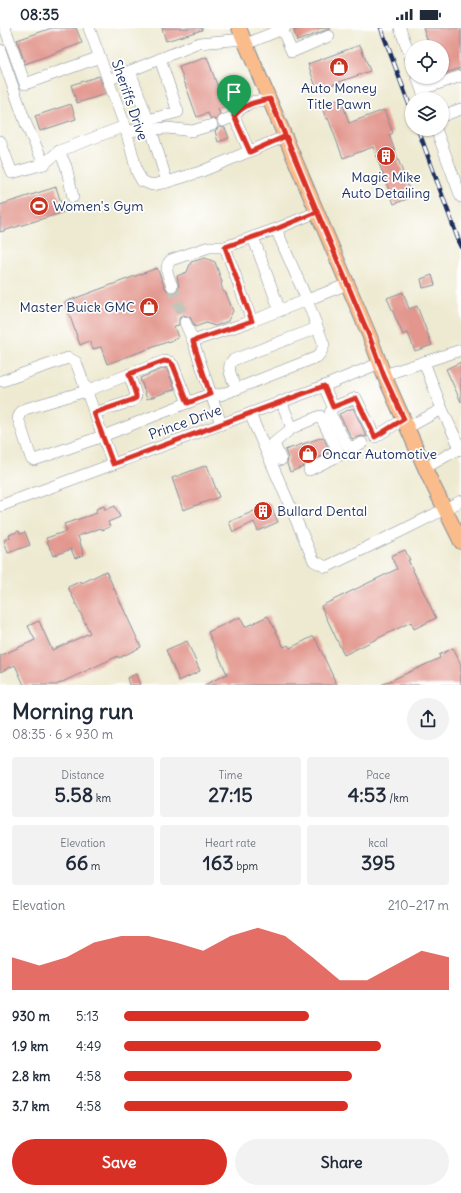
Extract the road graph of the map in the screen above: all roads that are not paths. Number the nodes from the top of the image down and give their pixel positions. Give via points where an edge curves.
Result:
1 (5, 28) edge
2 (89, 28) edge
3 (400, 28) edge
4 (283, 29) edge
5 (329, 36) dead end
6 (243, 37) edge
7 (405, 42) edge
8 (0, 50) edge
9 (100, 57) junction
10 (160, 59) junction
11 (130, 71) junction
12 (461, 76) edge
13 (108, 80) junction
14 (428, 92) edge
15 (270, 99) junction
16 (461, 109) edge
17 (449, 113) edge
18 (234, 116) junction
19 (125, 129) junction
20 (151, 129) junction
21 (286, 136) junction
22 (439, 136) edge
23 (0, 141) edge
24 (59, 151) junction
25 (250, 152) junction
26 (44, 164) junction
27 (167, 182) junction
28 (73, 197) dead end
29 (461, 197) edge
30 (317, 212) junction
31 (276, 229) junction
32 (252, 237) junction
33 (225, 247) junction
34 (348, 284) junction
35 (172, 286) tunnel mouth
36 (307, 300) junction
37 (280, 311) junction
38 (252, 321) junction
39 (185, 322) tunnel mouth
40 (317, 328) junction
41 (193, 341) junction
42 (461, 350) edge
43 (424, 362) junction
44 (382, 369) junction
45 (129, 374) junction
46 (2, 381) dead end
47 (324, 386) junction
48 (237, 389) junction
49 (86, 391) junction
50 (210, 394) junction
51 (281, 401) junction
52 (188, 403) junction
53 (333, 407) junction
54 (442, 409) junction
55 (94, 413) junction
56 (250, 414) junction
57 (406, 423) junction
58 (221, 424) junction
59 (292, 428) junction
60 (102, 436) junction
61 (369, 440) junction
62 (461, 449) edge
63 (281, 460) dead end
64 (113, 464) junction
65 (425, 468) junction
66 (309, 470) dead end
67 (461, 501) edge
68 (0, 506) edge
69 (446, 510) junction
70 (461, 542) edge

1 - 9 street via 25,84
2 - 9 street, Sheriffs Drive
3 - 7 street
4 - 5 street via 292,52
4 - 6 street
6 - 10 street via 199,43
6 - 15 main road
8 - 26 street via 26,124
9 - 13 street, Sheriffs Drive
10 - 11 street
10 - 11 street via 178,112 148,120
11 - 13 street
12 - 14 street
13 - 19 street, Sheriffs Drive
15 - 18 street via 251,102
15 - 21 main road
16 - 17 street
18 - 20 street via 192,131
18 - 25 street
19 - 20 street
19 - 24 street
19 - 27 street, Sheriffs Drive via 142,181 152,184
20 - 27 street
21 - 25 street
21 - 30 main road
22 - 29 street
23 - 26 street via 12,173
24 - 26 street
24 - 28 street via 66,166
25 - 27 street
30 - 31 street
30 - 34 main road
31 - 32 street
31 - 36 street
32 - 33 street
32 - 37 street
33 - 35 street via 209,247 171,260 166,269
33 - 38 street
34 - 36 street
34 - 44 main road
36 - 37 street
36 - 40 street
37 - 38 street
38 - 41 street
39 - 41 street
40 - 48 street via 324,345 317,357
40 - 48 street via 233,360 229,369
41 - 50 street
42 - 43 street, Prince Drive
43 - 44 street, Prince Drive
43 - 54 street
44 - 47 street, Prince Drive
44 - 57 main road
45 - 49 street
45 - 52 street via 164,361 170,362
45 - 55 street via 136,398
46 - 49 street via 72,358 76,362
47 - 51 street, Prince Drive
47 - 53 street
48 - 50 street via 220,395
49 - 55 street
49 - 60 street via 21,412 18,418 31,458 40,459
50 - 52 street
50 - 58 street
51 - 56 street, Prince Drive
51 - 59 street
52 - 60 street
53 - 61 street via 330,413 347,445 353,447
53 - 61 street via 356,398
54 - 57 street
54 - 62 street
55 - 60 street
56 - 58 street, Prince Drive
56 - 69 street via 314,561 326,567
57 - 61 street
57 - 65 main road
58 - 64 street, Prince Drive
59 - 63 street via 274,443
59 - 66 street via 320,416 340,456
60 - 64 street
62 - 65 street
64 - 68 street, Prince Drive
65 - 69 main road
67 - 69 street
69 - 70 main road

